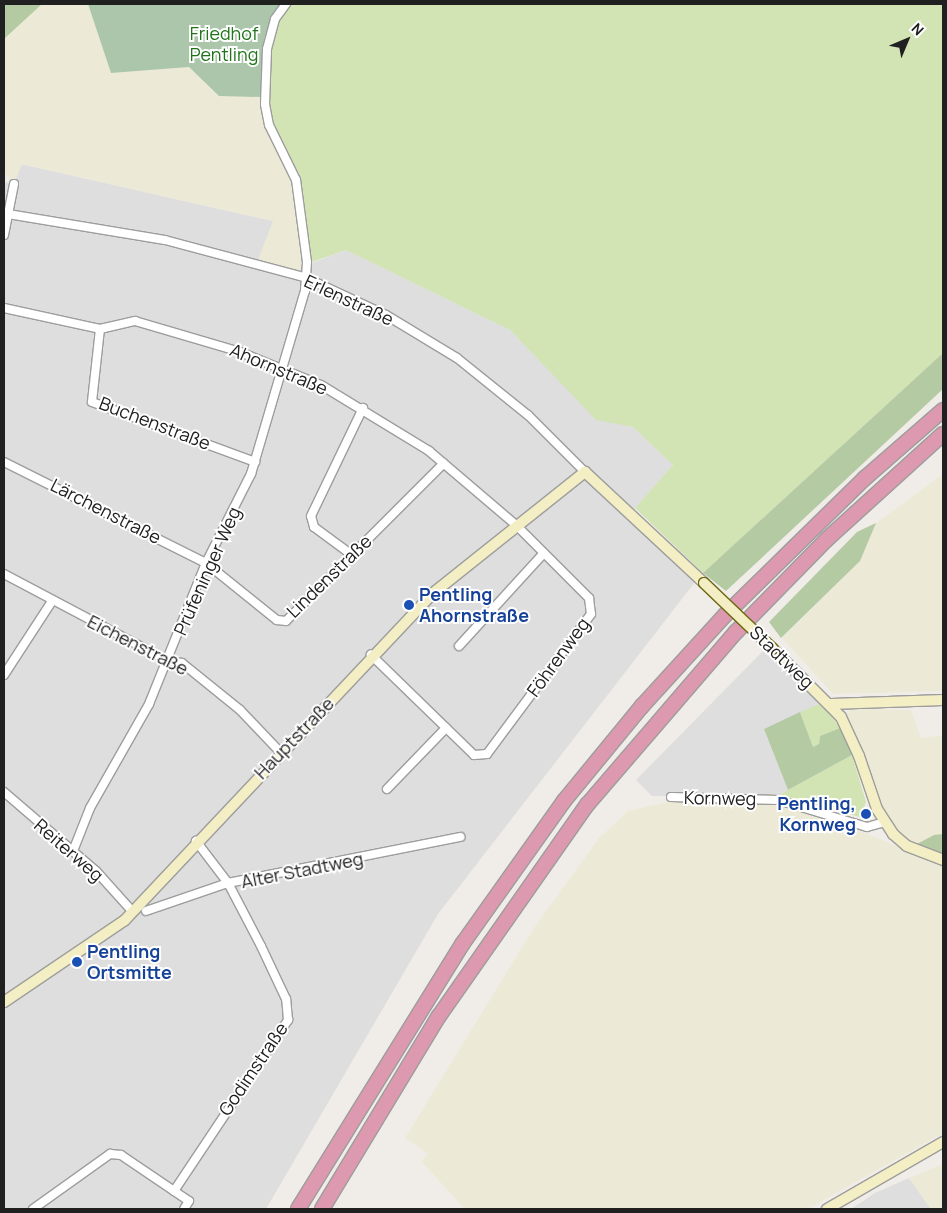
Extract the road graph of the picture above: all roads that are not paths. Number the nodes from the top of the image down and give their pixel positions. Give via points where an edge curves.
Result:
1 (286, 4) edge
2 (14, 184) dead end
3 (8, 214) junction
4 (4, 235) edge
5 (304, 278) junction
6 (4, 308) edge
7 (100, 329) junction
8 (285, 369) junction
9 (363, 408) junction
10 (943, 410) edge
11 (943, 434) edge
12 (943, 445) edge
13 (4, 462) edge
14 (255, 462) junction
15 (444, 463) junction
16 (585, 472) junction
17 (897, 474) junction
18 (516, 526) junction
19 (543, 554) junction
20 (352, 555) junction
21 (206, 563) junction
22 (4, 574) edge
23 (52, 600) junction
24 (459, 646) dead end
25 (371, 655) junction
26 (168, 661) junction
27 (4, 675) edge
28 (943, 700) edge
29 (831, 704) junction
30 (446, 728) junction
31 (282, 754) junction
32 (387, 789) dead end
33 (4, 792) edge
34 (671, 797) dead end
35 (884, 822) junction
36 (460, 837) dead end
37 (196, 841) junction
38 (73, 850) junction
39 (943, 860) edge
40 (228, 883) junction
41 (132, 911) junction
42 (146, 911) dead end
43 (4, 1002) edge
44 (943, 1142) edge
45 (174, 1191) junction
46 (33, 1209) edge
47 (184, 1209) edge
48 (298, 1209) edge
49 (322, 1209) edge
50 (827, 1209) edge

1 - 5 street, Prüfeninger Weg via 276,18 268,49 265,104 269,124 296,180 307,262
2 - 3 street
3 - 4 street
3 - 5 street, Erlenstraße via 165,240
5 - 8 street, Prüfeninger Weg via 305,291
5 - 16 street, Erlenstraße via 386,316 457,358 528,415
6 - 7 street, Ahornstraße
7 - 8 street, Ahornstraße via 135,321 185,334
7 - 14 street, Buchenstraße via 92,402
8 - 9 street, Ahornstraße
8 - 14 street, Prüfeninger Weg
9 - 15 street, Ahornstraße
9 - 20 street via 311,516 314,527
10 - 48 highway via 865,478 725,615 642,706 564,802 463,943
11 - 17 highway
12 - 17 highway
13 - 21 street, Lärchenstraße via 119,516
14 - 21 street, Prüfeninger Weg
15 - 18 street, Ahornstraße
15 - 20 street, Lindenstraße
16 - 18 street, Hauptstraße
16 - 29 street, Stadtweg, bridge
17 - 49 highway via 736,632 587,806 439,1016
18 - 19 street, Föhrenweg
18 - 25 street, Hauptstraße via 432,594
19 - 24 street
19 - 30 street, Föhrenweg via 589,598 591,614 487,754 474,755
20 - 21 street, Lindenstraße via 286,620 277,620
21 - 26 street, Prüfeninger Weg
22 - 23 street, Eichenstraße
23 - 26 street, Eichenstraße
23 - 27 street
25 - 30 street, Föhrenweg
25 - 31 street, Hauptstraße
26 - 31 street, Eichenstraße via 182,662 240,710
26 - 38 street, Prüfeninger Weg
28 - 29 street
29 - 35 street, Stadtweg via 851,734
30 - 32 street
31 - 37 street, Hauptstraße
33 - 38 street, Reiterweg
34 - 35 street, Kornweg via 778,800 867,827
35 - 39 street, Stadtweg via 907,846
36 - 40 street, Alter Stadtweg
37 - 40 street, Godimstraße
37 - 41 street, Hauptstraße
38 - 41 street, Reiterweg
40 - 42 street, Alter Stadtweg
40 - 45 street, Godimstraße via 286,999 288,1020
41 - 43 street, Hauptstraße via 109,933
44 - 50 street
45 - 46 street via 121,1155 110,1154
45 - 47 street via 188,1201

